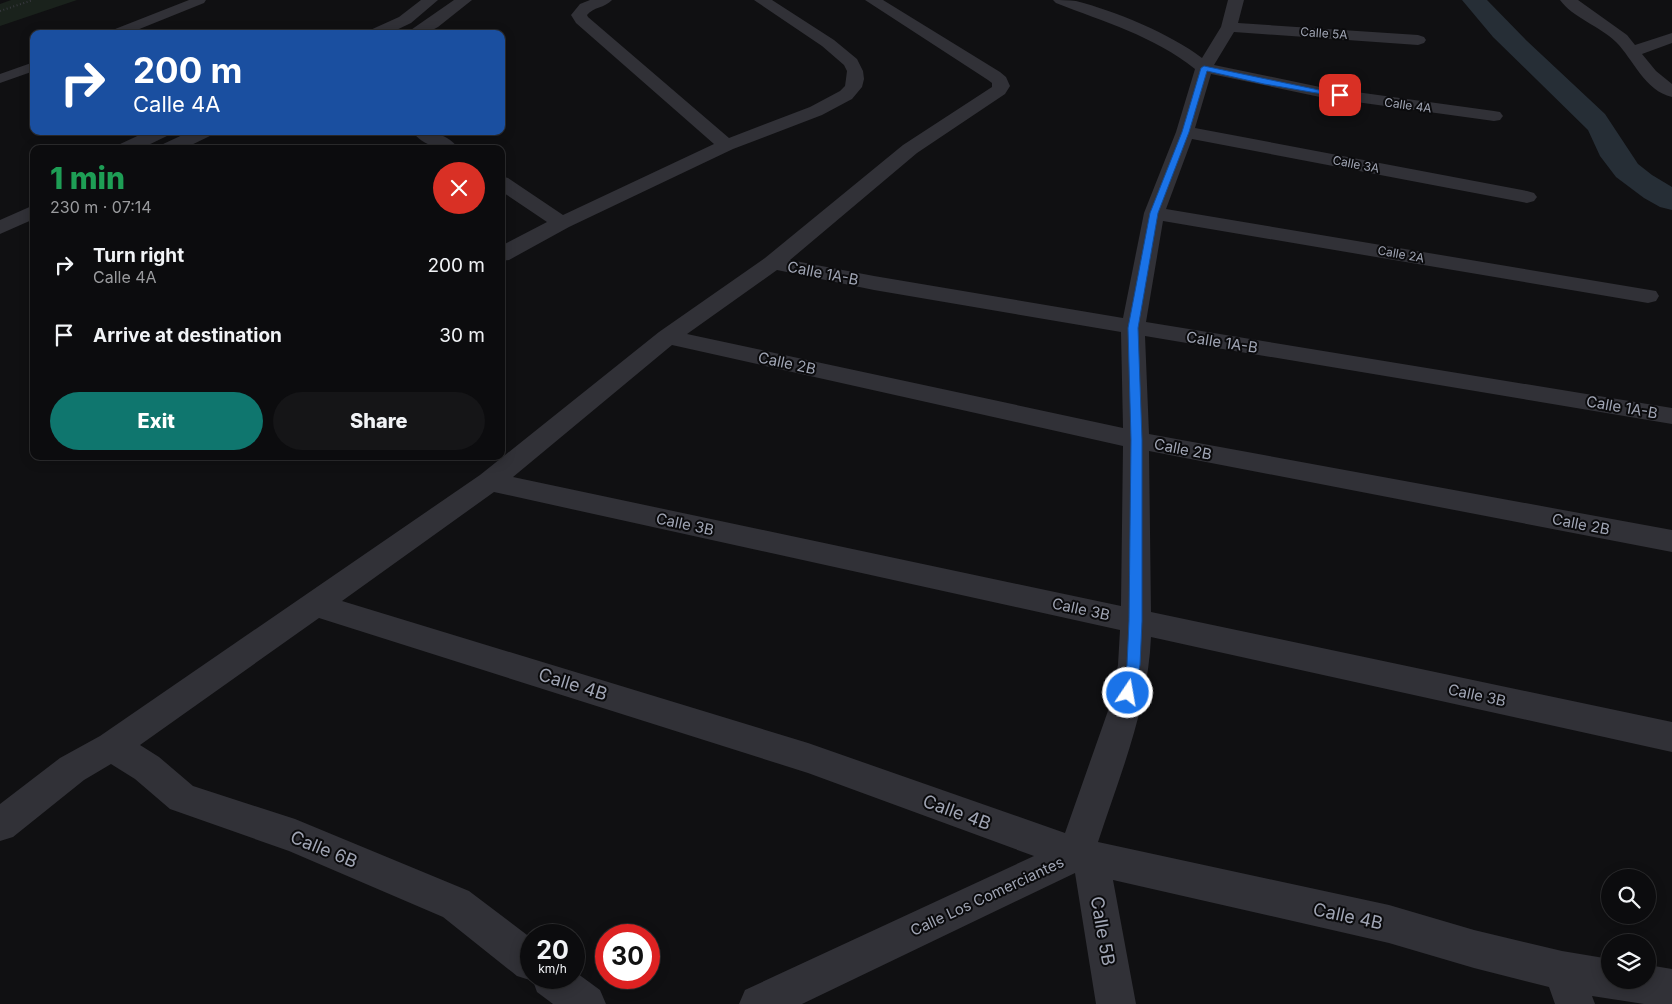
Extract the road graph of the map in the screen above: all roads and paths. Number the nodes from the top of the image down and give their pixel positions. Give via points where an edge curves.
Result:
1 (33, 0) edge
2 (200, 0) edge
3 (430, 0) edge
4 (464, 0) edge
5 (604, 0) edge
6 (762, 0) edge
7 (873, 0) edge
8 (1061, 0) edge
9 (1236, 0) edge
10 (1568, 0) edge
11 (0, 11) edge
12 (1230, 27) junction
13 (125, 30) edge
14 (383, 30) edge
15 (420, 30) edge
16 (1672, 38) edge
17 (1418, 40) dead end
18 (1631, 52) junction
19 (30, 68) edge
20 (1204, 68) junction
21 (0, 79) edge
22 (1672, 92) edge
23 (1494, 116) dead end
24 (1185, 132) junction
25 (155, 135) edge
26 (198, 135) edge
27 (427, 135) edge
28 (134, 145) edge
29 (176, 145) edge
30 (444, 145) edge
31 (726, 146) junction
32 (505, 185) edge
33 (30, 194) edge
34 (1526, 197) dead end
35 (0, 208) edge
36 (1154, 213) junction
37 (30, 214) edge
38 (562, 223) junction
39 (0, 228) edge
40 (505, 253) edge
41 (773, 263) junction
42 (1648, 296) dead end
43 (1133, 328) junction
44 (667, 337) junction
45 (1672, 416) edge
46 (1136, 440) junction
47 (490, 482) junction
48 (1672, 541) edge
49 (316, 605) junction
50 (1136, 621) junction
51 (1672, 737) edge
52 (112, 746) junction
53 (0, 825) edge
54 (1083, 856) junction
55 (520, 953) edge
56 (1601, 981) edge
57 (1656, 986) edge
58 (1568, 987) edge
59 (566, 989) edge
60 (1672, 989) edge
61 (586, 1004) edge
62 (759, 1004) edge
63 (1116, 1004) edge

1 - 11 path
2 - 13 lane
3 - 14 street via 405,20
4 - 15 street
5 - 31 street via 585,7 580,16 582,20
6 - 31 street via 851,62 856,80 846,95 837,101
7 - 41 street via 994,76 1001,86 987,99 910,149
8 - 20 street via 1183,51
9 - 12 street, Calle Los Comerciantes
10 - 18 street via 1621,38
12 - 17 street, Calle 5A
12 - 20 street, Calle Los Comerciantes
16 - 18 street
18 - 22 street via 1650,75
19 - 21 lane
20 - 23 street, Calle 4A via 1320,92
20 - 24 street, Calle Los Comerciantes
24 - 34 street, Calle 3A
24 - 36 street, Calle Los Comerciantes
25 - 28 street
26 - 29 street
27 - 30 street
31 - 38 street
32 - 38 street
33 - 35 street
36 - 42 street, Calle 2A
36 - 43 street, Calle Los Comerciantes
37 - 39 street
38 - 40 street
41 - 43 street, Calle 1A-B
41 - 44 street
43 - 45 street, Calle 1A-B
43 - 46 street, Calle Los Comerciantes
44 - 46 street, Calle 2B
44 - 47 street
46 - 48 street, Calle 2B
46 - 50 street, Calle Los Comerciantes
47 - 49 street
47 - 50 street, Calle 3B
49 - 52 street
49 - 54 street, Calle 4B via 808,758
50 - 51 street, Calle 3B
50 - 54 street, Calle Los Comerciantes via 1134,665 1125,708
52 - 53 street via 72,769
52 - 55 street, Calle 6B via 147,768 182,798 295,836 456,904
54 - 58 street, Calle 4B via 1389,924 1474,949
54 - 62 street, Calle Los Comerciantes
54 - 63 street, Calle 5B
56 - 58 street, Calle 4B
57 - 60 street
59 - 61 street

